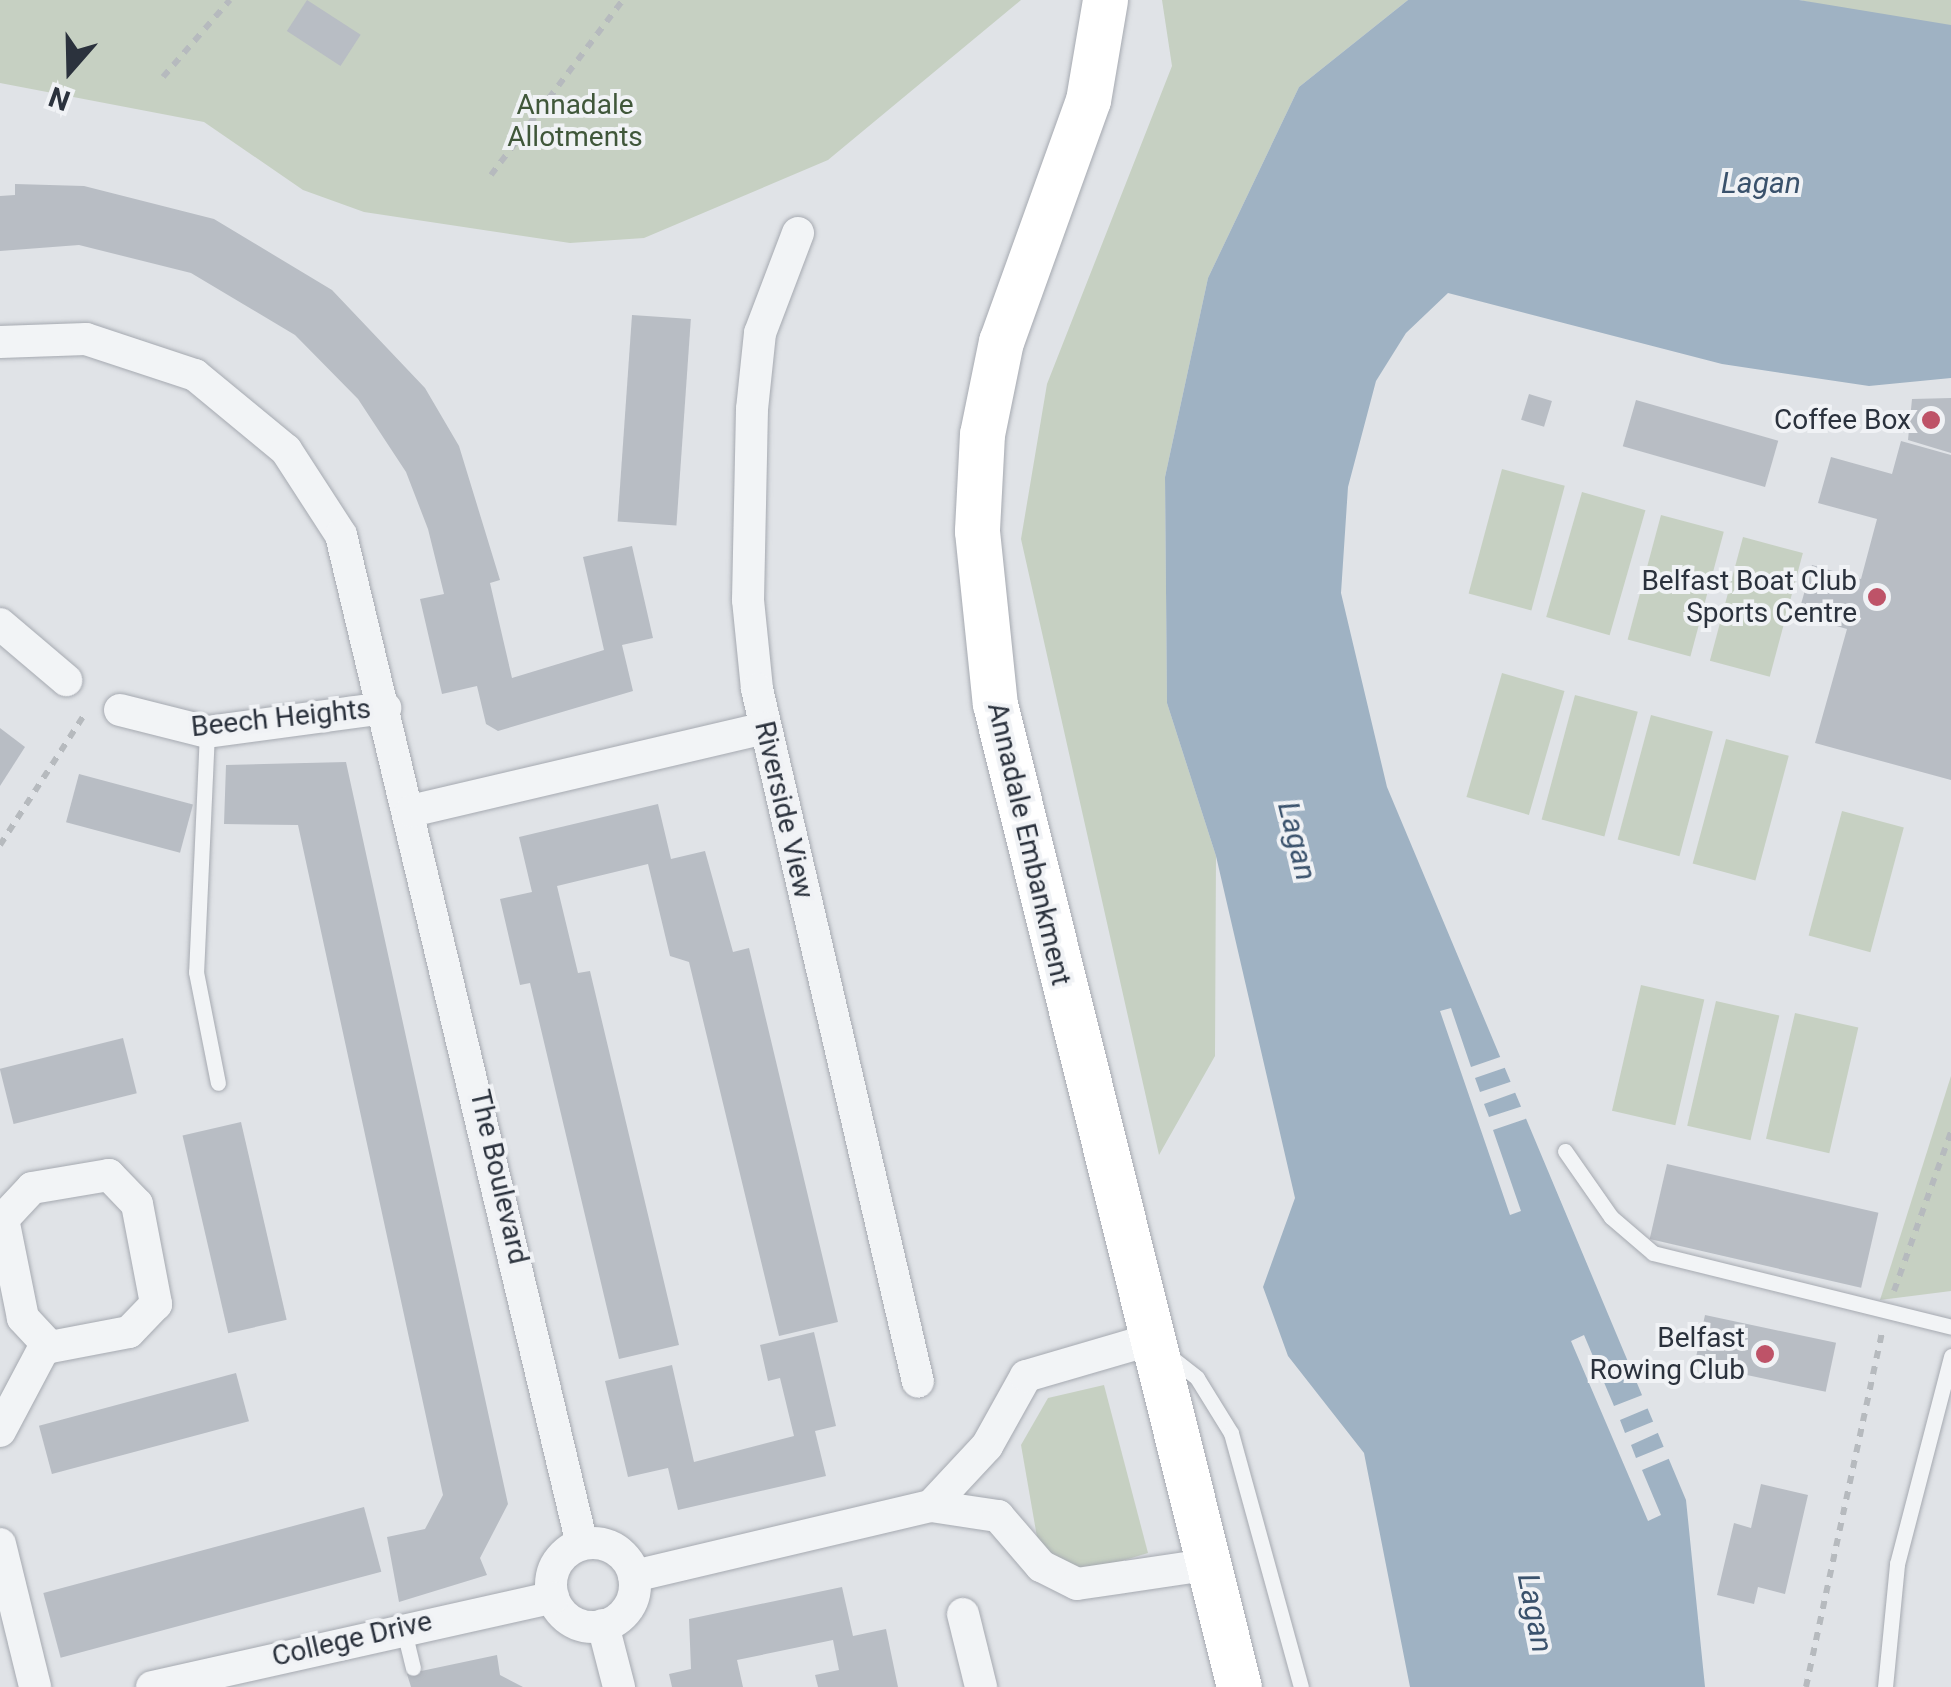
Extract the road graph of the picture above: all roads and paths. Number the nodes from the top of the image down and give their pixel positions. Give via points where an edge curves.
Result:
1 (230, 0) edge
2 (622, 0) edge
3 (1104, 0) edge
4 (162, 77) dead end
5 (491, 176) dead end
6 (798, 233) dead end
7 (0, 342) edge
8 (0, 624) edge
9 (66, 680) dead end
10 (385, 708) junction
11 (120, 710) dead end
12 (84, 715) dead end
13 (764, 728) junction
14 (207, 732) junction
15 (411, 810) junction
16 (0, 846) edge
17 (218, 1083) dead end
18 (1951, 1132) edge
19 (1565, 1150) dead end
20 (1888, 1308) junction
21 (1951, 1328) edge
22 (1149, 1340) junction
23 (46, 1344) junction
24 (1951, 1356) edge
25 (918, 1382) dead end
26 (0, 1431) edge
27 (931, 1506) junction
28 (0, 1544) edge
29 (582, 1544) junction
30 (1206, 1565) junction
31 (634, 1576) junction
32 (553, 1597) junction
33 (964, 1614) dead end
34 (603, 1625) junction
35 (402, 1627) junction
36 (412, 1668) dead end
37 (34, 1687) edge
38 (152, 1687) edge
39 (619, 1687) edge
40 (982, 1687) edge
41 (1239, 1687) edge
42 (1300, 1687) edge
43 (1806, 1687) edge
44 (1886, 1687) edge

1 - 4 path
2 - 5 path
3 - 22 street, Annadale Embankment via 1088,100 1001,340 982,434 977,531 995,704
6 - 13 street, Riverside View via 760,334 747,484
7 - 10 street, Beech Heights via 54,335 160,359 261,425 341,535
8 - 9 street
10 - 14 street, Beech Heights
10 - 15 street, Beech Heights
11 - 14 street, Beech Heights
12 - 16 path
13 - 15 street
13 - 25 street, Riverside View
14 - 17 lane via 196,972
15 - 29 street, The Boulevard
18 - 20 path
19 - 20 lane via 1611,1216 1654,1253
20 - 21 lane
20 - 43 path
22 - 27 street via 1026,1376 987,1446
22 - 30 street, Annadale Embankment
22 - 42 lane via 1197,1378 1231,1432
23 - 23 street via 129,1332 156,1304 137,1204 122,1180 91,1174 32,1188 3,1219 23,1318
23 - 26 street
24 - 44 lane via 1898,1564
27 - 30 street via 998,1516 1041,1566 1077,1584
27 - 31 street
28 - 37 street
29 - 31 street via 620,1553
29 - 32 street via 560,1558
30 - 41 street, Annadale Embankment
31 - 34 street via 631,1602
32 - 34 street via 578,1624
32 - 35 street, College Drive
33 - 40 street
34 - 39 street
35 - 36 lane
35 - 38 street, College Drive

